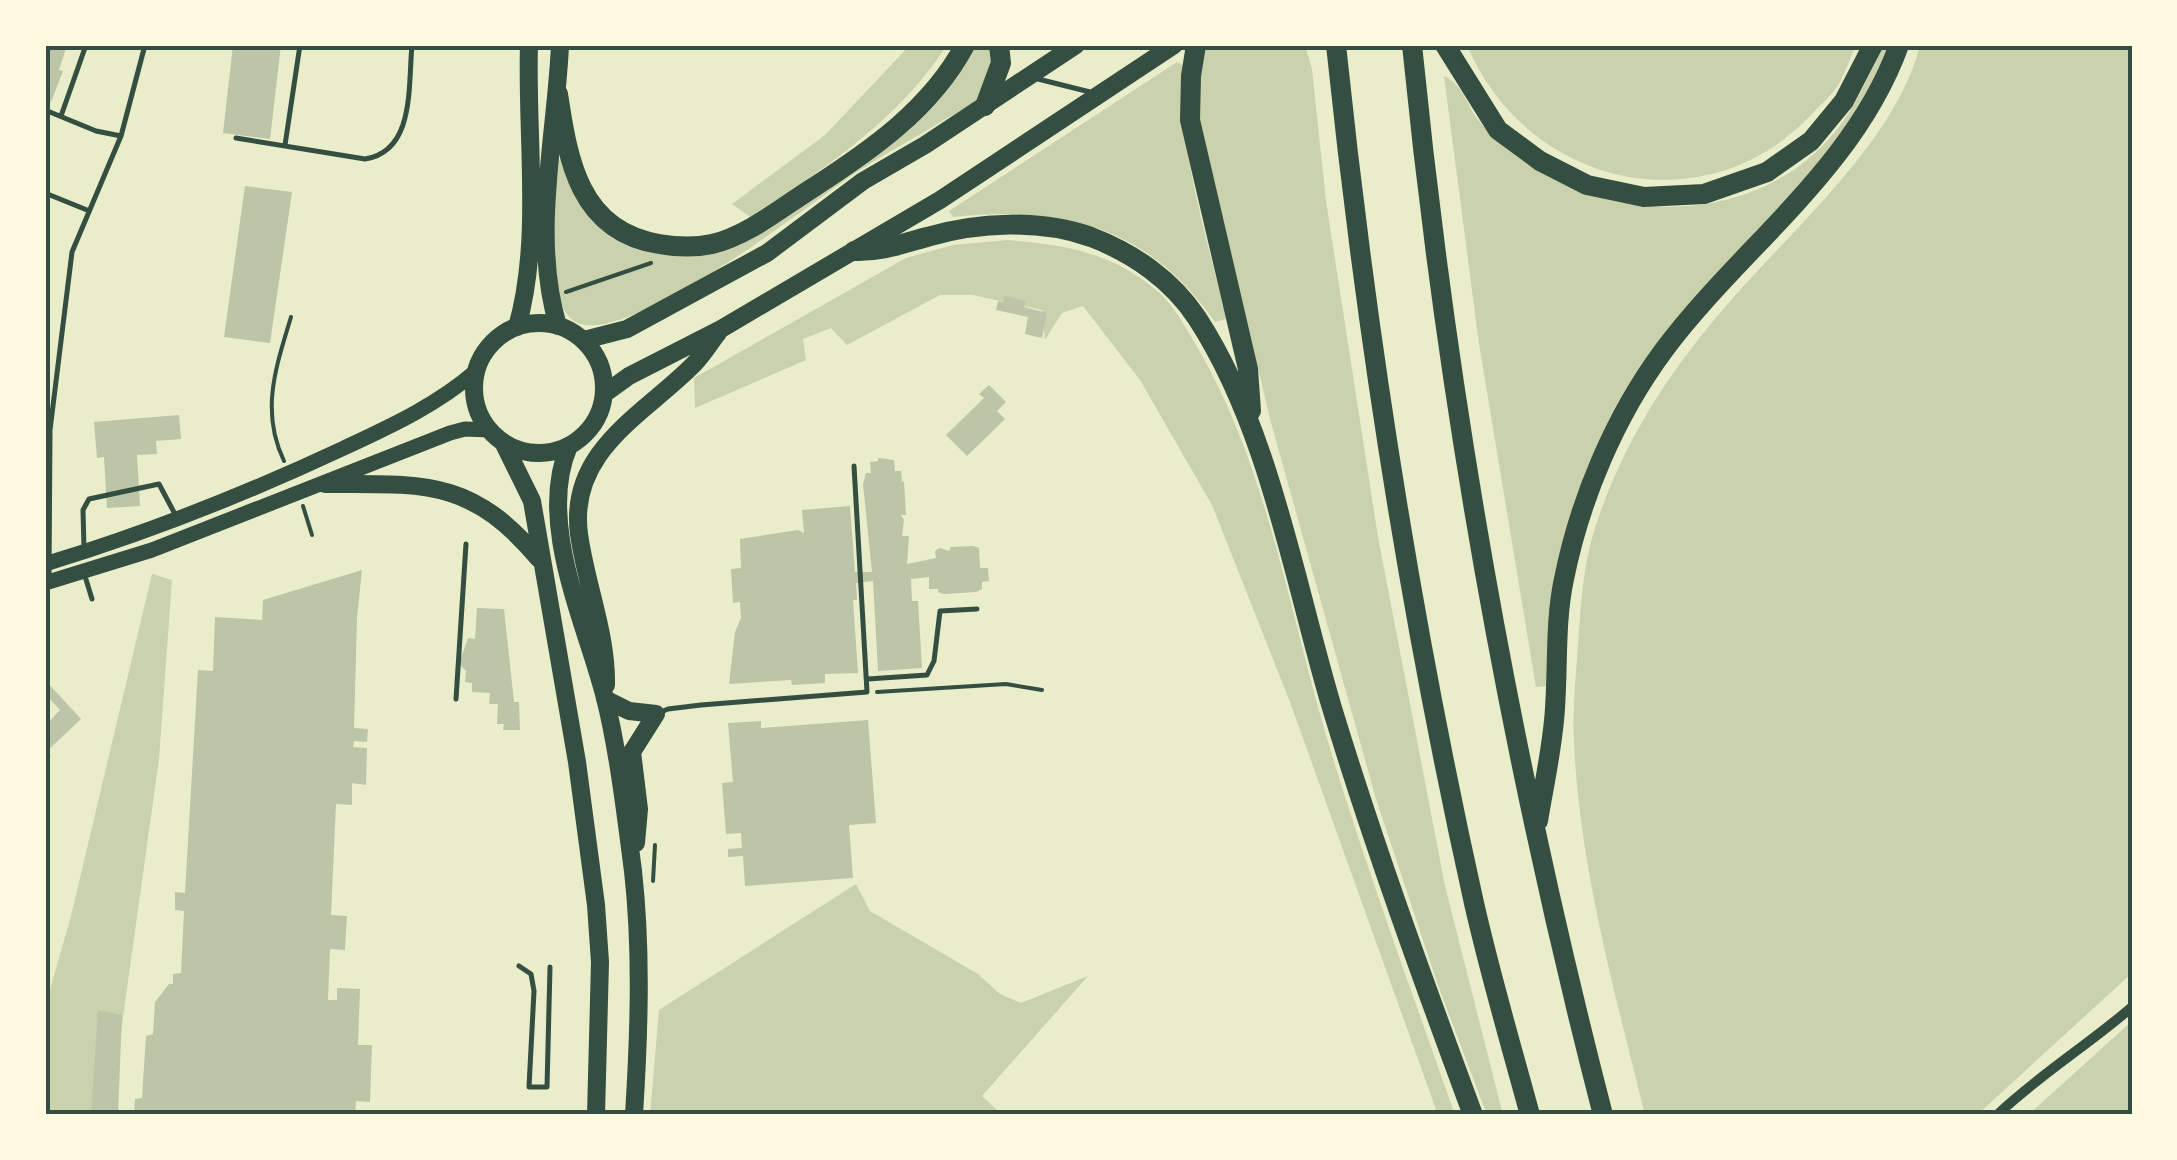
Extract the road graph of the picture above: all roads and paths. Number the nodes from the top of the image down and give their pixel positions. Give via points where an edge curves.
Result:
1 (86, 45) edge
2 (145, 45) edge
3 (300, 45) edge
4 (412, 45) edge
5 (529, 45) edge
6 (560, 45) edge
7 (965, 45) edge
8 (1000, 45) edge
9 (1076, 45) edge
10 (1174, 45) edge
11 (1196, 45) edge
12 (1336, 45) edge
13 (1412, 45) edge
14 (1444, 45) edge
15 (1872, 45) edge
16 (1899, 45) edge
17 (1030, 77) junction
18 (558, 94) junction
19 (1100, 95) junction
20 (986, 106) junction
21 (45, 110) edge
22 (61, 116) junction
23 (121, 136) junction
24 (236, 138) dead end
25 (285, 145) junction
26 (45, 192) edge
27 (87, 210) junction
28 (854, 252) junction
29 (291, 317) dead end
30 (558, 326) junction
31 (517, 327) junction
32 (721, 329) junction
33 (584, 340) junction
34 (476, 371) junction
35 (604, 394) junction
36 (1252, 425) junction
37 (47, 429) edge
38 (497, 436) junction
39 (569, 446) junction
40 (854, 466) dead end
41 (290, 473) junction
42 (325, 484) junction
43 (299, 495) junction
44 (178, 518) junction
45 (312, 535) dead end
46 (466, 544) dead end
47 (84, 551) junction
48 (542, 562) junction
49 (47, 564) edge
50 (84, 571) junction
51 (47, 582) edge
52 (92, 599) dead end
53 (977, 610) dead end
54 (867, 679) junction
55 (1042, 690) dead end
56 (867, 692) junction
57 (456, 699) dead end
58 (605, 700) junction
59 (656, 714) junction
60 (1535, 836) junction
61 (633, 874) junction
62 (520, 966) dead end
63 (550, 966) dead end
64 (2132, 1008) edge
65 (596, 1115) edge
66 (634, 1115) edge
67 (1472, 1115) edge
68 (1530, 1115) edge
69 (1603, 1115) edge
70 (1997, 1115) edge

1 - 22 lane
2 - 23 lane
3 - 25 lane
4 - 25 lane via 402,137 381,156
5 - 31 highway via 530,204 526,292
6 - 18 highway
7 - 18 highway via 940,84 868,152 714,244 644,242 591,206 578,186
8 - 20 highway via 997,82
9 - 17 highway
10 - 19 highway
11 - 36 highway via 1190,120 1248,369
12 - 68 highway via 1372,349 1402,532 1474,906
13 - 60 highway via 1474,523
14 - 15 highway via 1498,130 1588,186 1644,197 1704,194 1767,172 1812,141 1844,101
16 - 60 highway via 1852,135 1663,351 1623,416 1584,502 1563,582 1555,712
17 - 19 lane
17 - 20 highway
18 - 30 highway via 546,270
19 - 28 highway
20 - 33 highway via 863,182 767,254 626,330
21 - 22 lane
22 - 23 lane
23 - 27 lane
24 - 25 lane
26 - 27 lane
27 - 37 lane via 72,252
28 - 32 highway
28 - 36 highway via 1013,224 1089,236 1170,284 1216,351
29 - 41 path via 270,414
30 - 31 highway
30 - 33 highway
31 - 34 highway via 490,346
32 - 35 highway
32 - 58 highway via 695,363 598,453 582,491 578,529 607,655
33 - 35 highway via 603,374
34 - 38 highway via 478,409
34 - 41 main road via 438,400
35 - 39 highway via 593,425
36 - 67 highway via 1370,830
37 - 49 lane
38 - 39 highway via 524,452
38 - 42 main road via 450,433
38 - 48 highway via 532,501
39 - 58 highway via 558,512
40 - 54 lane
41 - 44 main road
42 - 43 main road
42 - 48 highway via 420,486 469,499 497,514
43 - 45 path
43 - 50 main road
44 - 47 main road
44 - 47 lane via 159,484 88,500
46 - 57 lane
47 - 49 main road
48 - 65 highway via 596,906
49 - 51 lane
50 - 51 main road
50 - 52 lane
53 - 54 lane via 940,612 928,675
54 - 56 lane
55 - 56 path via 1006,684
56 - 59 lane
58 - 59 highway
58 - 61 highway
59 - 61 highway via 632,752 639,809
60 - 69 highway
61 - 66 highway
62 - 63 lane via 534,991 530,1086 547,1087
64 - 70 street

